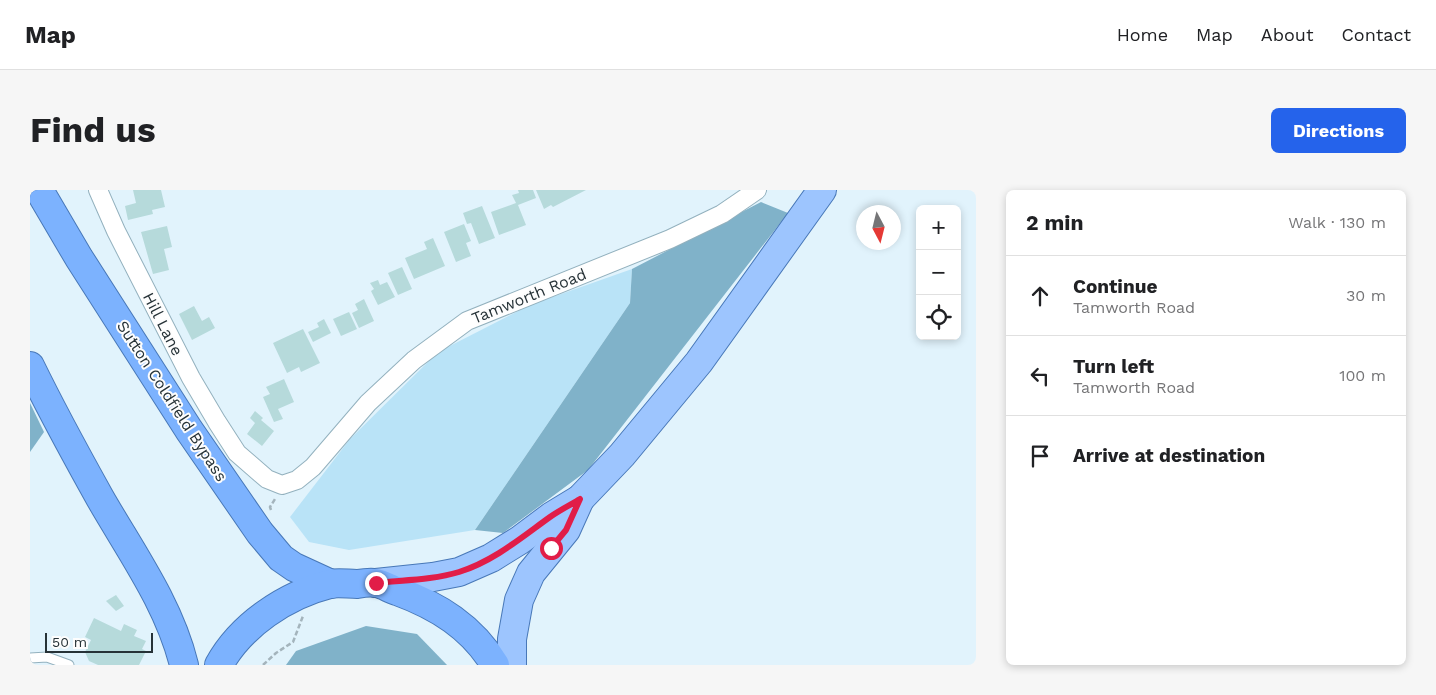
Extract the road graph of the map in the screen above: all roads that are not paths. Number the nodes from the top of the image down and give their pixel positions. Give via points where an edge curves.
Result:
1 (40, 190) edge
2 (98, 190) edge
3 (757, 190) edge
4 (822, 190) edge
5 (30, 366) edge
6 (237, 453) joint
7 (580, 499) junction
8 (376, 583) junction
9 (331, 584) junction
10 (30, 658) edge
11 (69, 665) edge
12 (184, 665) edge
13 (219, 665) edge
14 (495, 665) edge
15 (512, 665) edge

1 - 9 highway, Sutton Coldfield Bypass via 184,422 260,533 281,558
2 - 6 street, Hill Lane via 191,378
3 - 6 street, Tamworth Road via 722,214 670,239 467,321 414,360 381,390 298,480 282,485 267,479
4 - 7 main road via 699,362 622,455
5 - 12 highway via 91,482 146,574 179,645
7 - 8 main road via 491,558 460,572
7 - 15 main road via 566,530 531,573 519,600 512,638
8 - 9 highway
8 - 14 highway via 453,618 484,648
9 - 13 highway via 282,603 261,618
10 - 11 lane via 47,657

